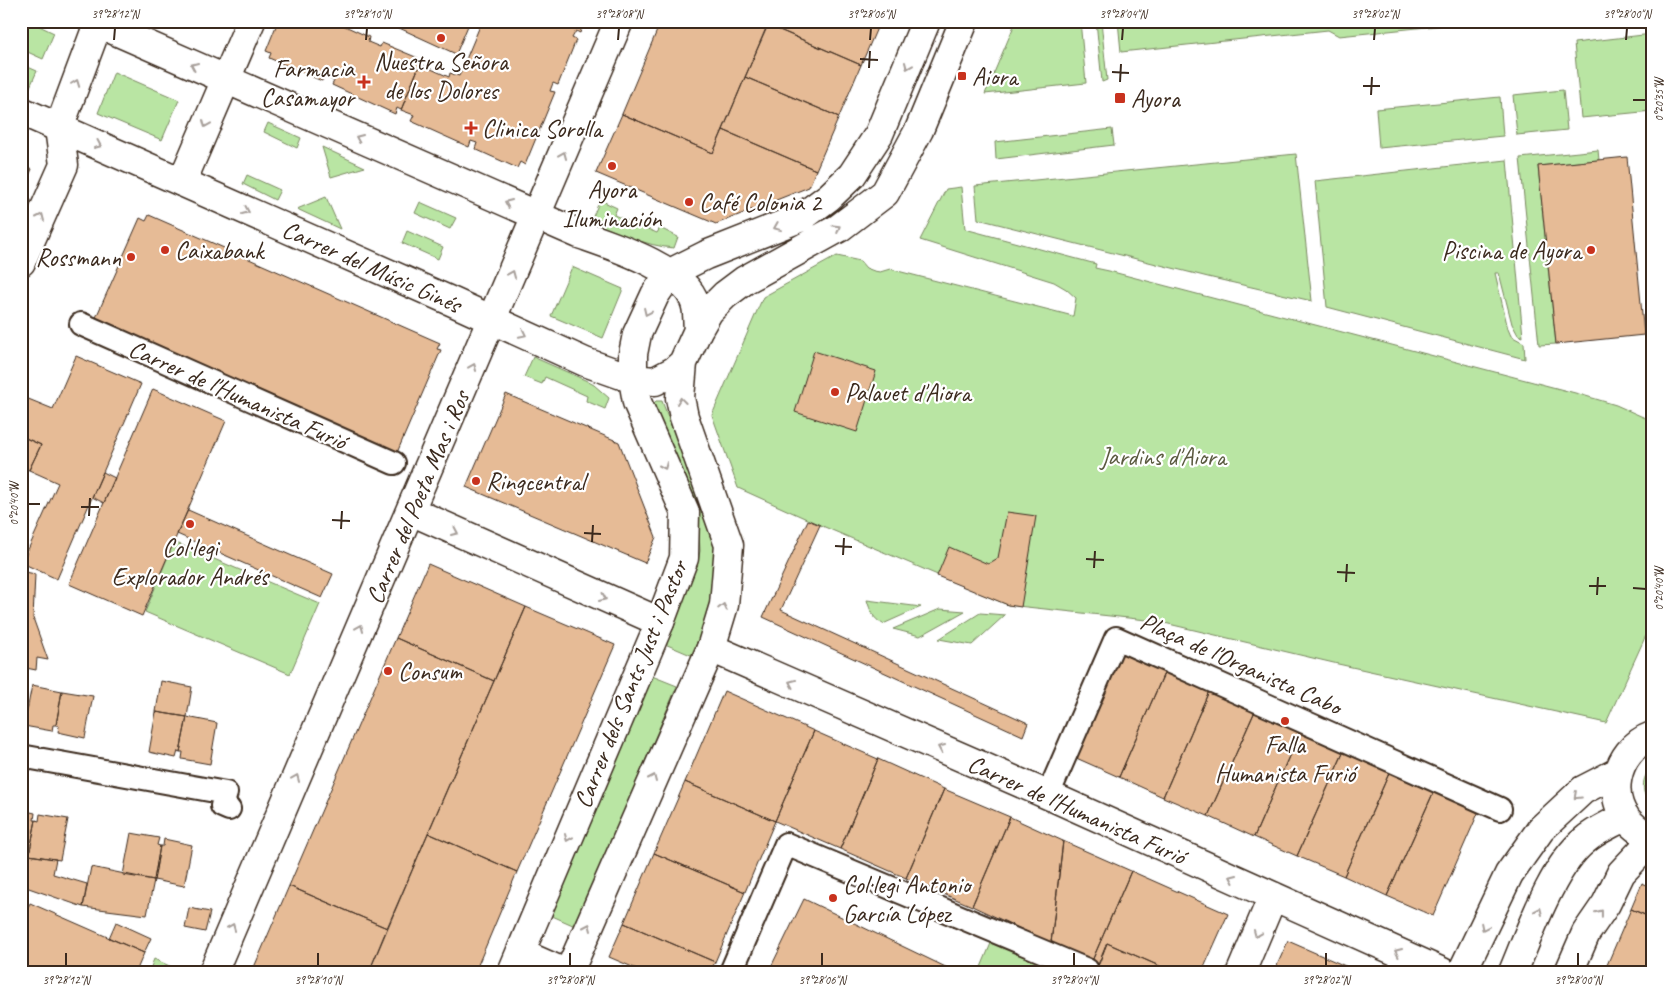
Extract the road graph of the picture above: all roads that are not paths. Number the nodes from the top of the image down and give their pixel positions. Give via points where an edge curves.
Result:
1 (251, 21) edge
2 (619, 21) edge
3 (926, 21) edge
4 (964, 21) edge
5 (97, 22) edge
6 (225, 79) junction
7 (21, 111) edge
8 (59, 128) junction
9 (182, 182) junction
10 (537, 216) junction
11 (21, 262) edge
12 (670, 273) junction
13 (493, 319) junction
14 (81, 324) dead end
15 (698, 330) junction
16 (683, 363) junction
17 (633, 379) junction
18 (394, 463) dead end
19 (411, 511) junction
20 (660, 622) junction
21 (711, 648) junction
22 (1652, 736) edge
23 (21, 756) edge
24 (1618, 772) junction
25 (1048, 795) junction
26 (1500, 808) dead end
27 (229, 809) dead end
28 (1625, 816) junction
29 (1652, 838) edge
30 (1273, 896) junction
31 (516, 963) edge
32 (213, 972) edge
33 (563, 972) edge
34 (569, 972) edge
35 (731, 972) edge
36 (1086, 972) edge
37 (1240, 972) edge
38 (1442, 972) edge
39 (1462, 972) edge
40 (1512, 972) edge
41 (1569, 972) edge

1 - 6 street
10 -> 2 street, Carrer del Poeta Mas i Ros
3 -> 12 street, Carrer dels Sants Just i Pastor via 879,134 852,175 802,217 706,255
15 -> 4 street, Carrer dels Sants Just i Pastor via 709,311 745,280 839,228 885,193 919,130
6 -> 5 street
8 -> 5 street
6 -> 9 street
10 -> 6 street
7 - 8 street, Carrer del Músic Ginés
8 -> 9 street, Carrer del Músic Ginés
11 -> 8 street via 64,165
9 -> 13 street, Carrer del Músic Ginés
10 - 12 street via 634,254
13 -> 10 street, Carrer del Poeta Mas i Ros
12 - 15 street via 691,294
12 -> 17 street, Carrer dels Sants Just i Pastor via 655,295 637,334
13 -> 17 street, Carrer del Músic Ginés via 532,339
19 -> 13 street, Carrer del Poeta Mas i Ros
14 - 18 street, Carrer de l'Humanista Furió
15 - 16 street, Carrer dels Sants Just i Pastor
16 - 17 street, Carrer del Músic Ginés via 655,381
21 -> 16 street, Carrer dels Sants Just i Pastor via 724,605 729,545 684,417 680,398
17 -> 20 street, Carrer dels Sants Just i Pastor via 637,402 685,512 684,558
19 -> 20 street
32 -> 19 street, Carrer del Poeta Mas i Ros
20 -> 31 street, Carrer dels Sants Just i Pastor
25 -> 21 street, Carrer de l'Humanista Furió
34 -> 21 street, Carrer dels Sants Just i Pastor
22 - 24 street via 1634,747
23 - 27 street via 226,794 222,806
24 - 28 street via 1618,802
24 -> 39 street via 1583,790 1542,829 1509,874
25 - 26 street, Plaça de l'Organista Cabo via 1116,638
30 -> 25 street, Carrer de l'Humanista Furió
28 - 29 street via 1632,825
40 -> 28 street via 1562,866 1584,840
41 -> 29 street via 1586,933 1606,904 1621,873
30 -> 37 street
38 -> 30 street, Carrer de l'Humanista Furió
31 - 33 street
35 - 36 street via 786,844

